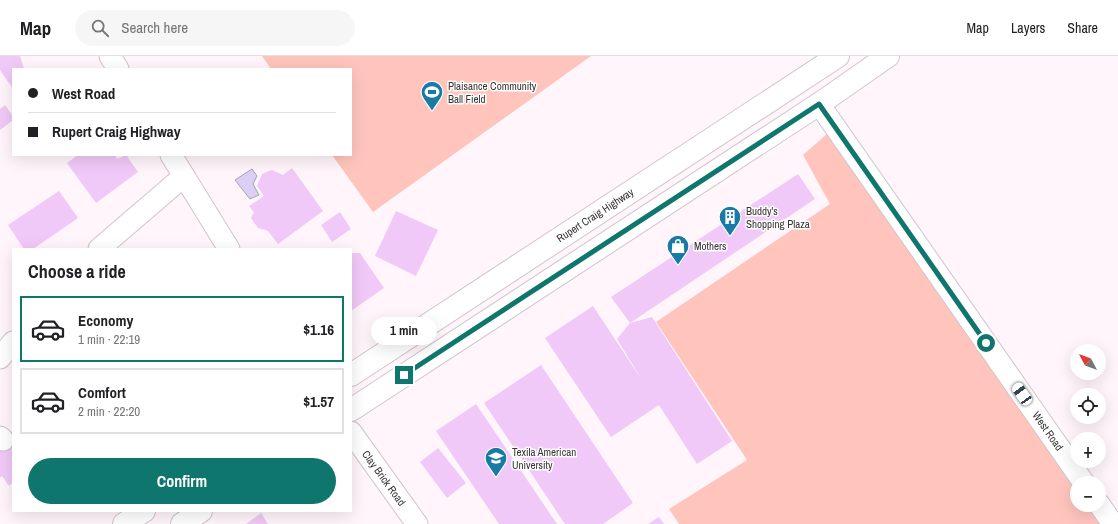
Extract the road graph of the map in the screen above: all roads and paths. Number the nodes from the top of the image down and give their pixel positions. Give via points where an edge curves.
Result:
1 (110, 56) edge
2 (838, 56) edge
3 (888, 56) edge
4 (117, 68) edge
5 (819, 104) junction
6 (172, 156) edge
7 (184, 176) junction
8 (100, 248) edge
9 (228, 248) edge
10 (12, 343) edge
11 (0, 358) edge
12 (352, 374) edge
13 (352, 409) edge
14 (352, 433) edge
15 (1079, 476) edge
16 (142, 512) edge
17 (200, 512) edge
18 (1105, 512) edge
19 (124, 524) edge
20 (182, 524) edge
21 (417, 524) edge
22 (1113, 524) edge

1 - 4 street
2 - 12 main road, Rupert Craig Highway
3 - 5 main road
5 - 13 main road
5 - 15 street, West Road
6 - 7 street
7 - 8 street
7 - 9 street
10 - 11 street
14 - 21 street, Clay Brick Road
16 - 19 main road
17 - 20 main road
18 - 22 street

